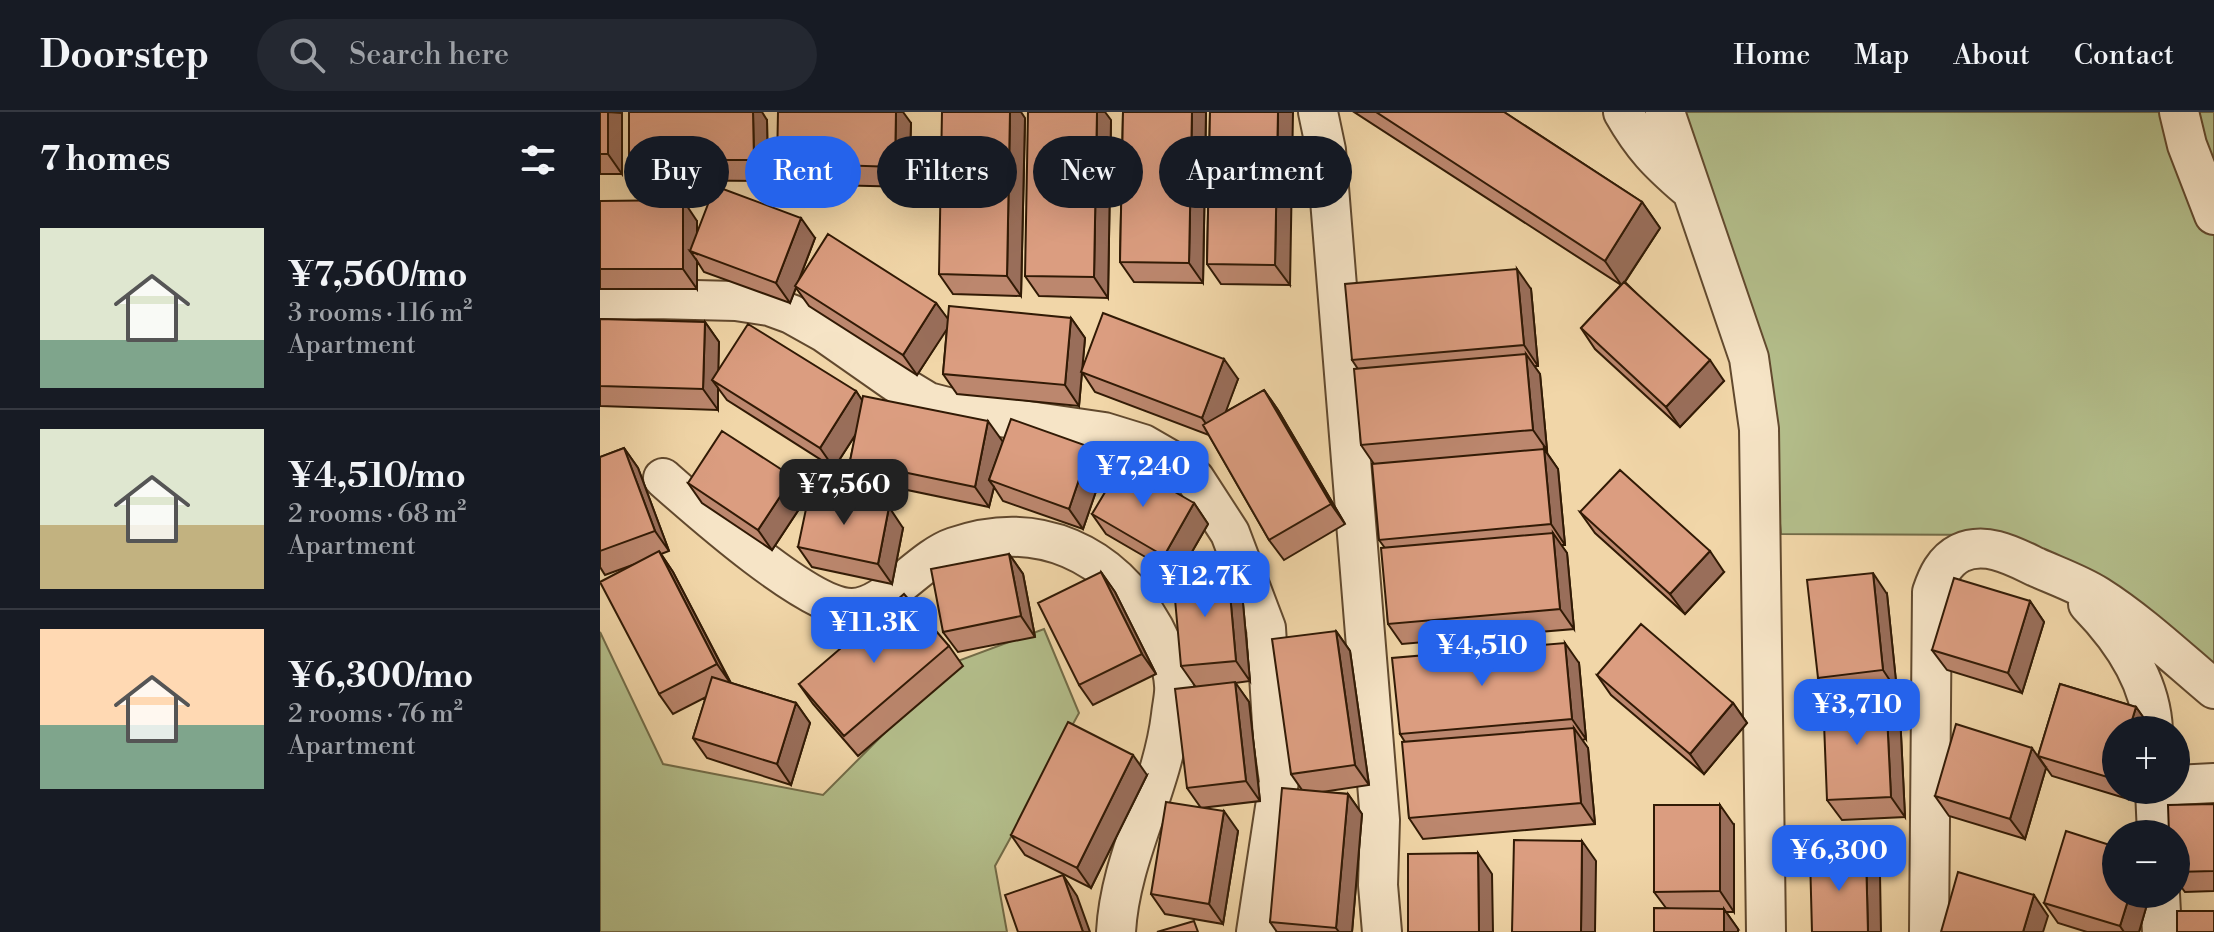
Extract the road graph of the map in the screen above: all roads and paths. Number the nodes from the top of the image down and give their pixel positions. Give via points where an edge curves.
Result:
1 (1318, 112) edge
2 (1623, 112) edge
3 (1665, 112) edge
4 (2179, 112) edge
5 (1692, 191) junction
6 (2214, 215) edge
7 (600, 300) edge
8 (663, 478) dead end
9 (2064, 580) junction
10 (2214, 689) edge
11 (2152, 716) edge
12 (2214, 783) edge
13 (2190, 784) edge
14 (2161, 908) edge
15 (1116, 932) edge
16 (1256, 932) edge
17 (1382, 932) edge
18 (1766, 932) edge
19 (1929, 932) edge
20 (2162, 932) edge

1 - 17 street via 1326,150 1380,820
2 - 5 street via 1638,139
3 - 5 street
4 - 6 street
5 - 18 street via 1749,358 1759,429
7 - 16 street via 769,306 825,333 928,402 1104,432 1143,444 1195,479 1230,533 1266,628 1279,781
8 - 15 street via 721,529 803,589 835,605 868,605 952,548 1004,538 1053,542 1077,550 1120,581 1167,652 1174,685 1163,759 1125,877
9 - 10 street via 2135,622
9 - 11 street via 2107,624 2143,681
9 - 19 street via 1983,548 1949,560 1932,592
12 - 13 street
14 - 20 street

